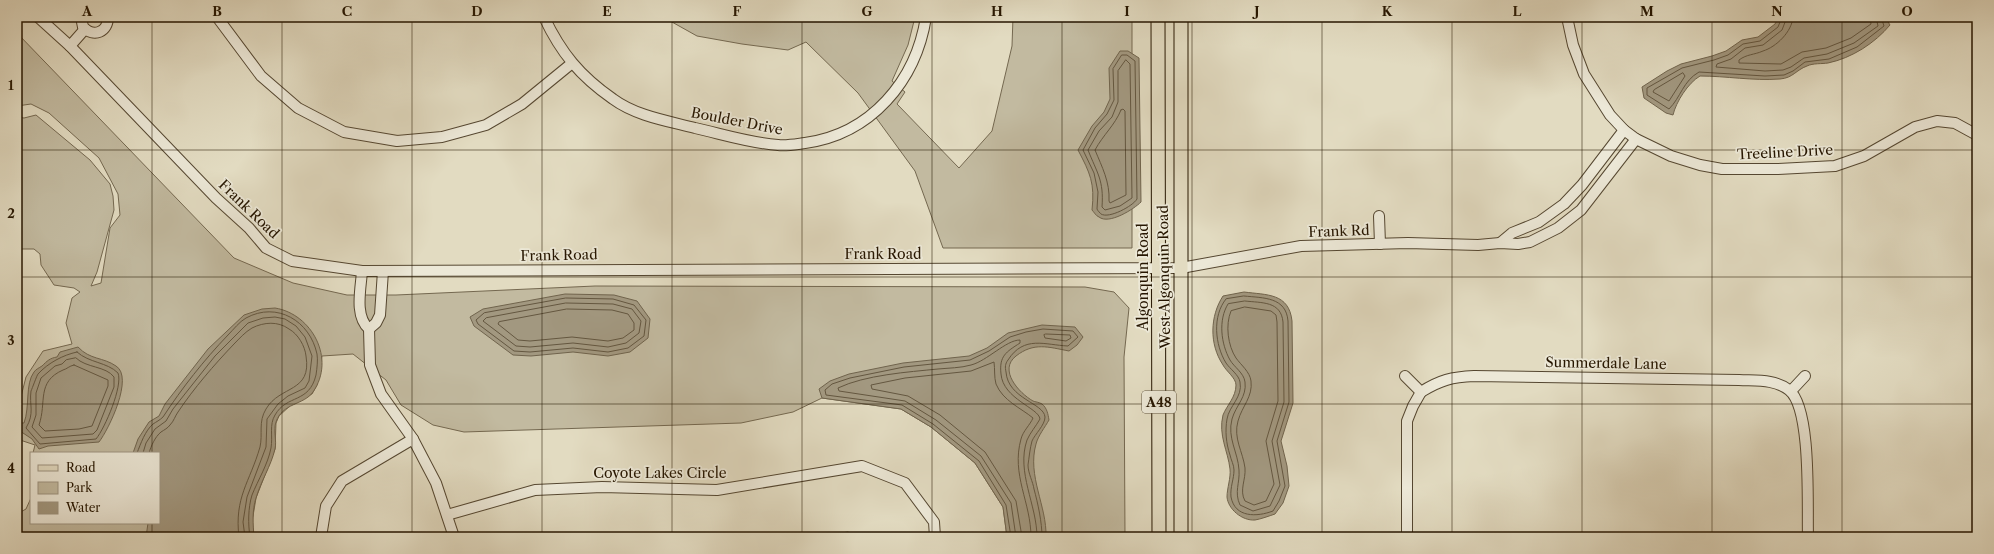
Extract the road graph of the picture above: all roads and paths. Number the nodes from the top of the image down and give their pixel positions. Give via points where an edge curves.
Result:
1 (38, 17) edge
2 (81, 17) edge
3 (217, 17) edge
4 (544, 17) edge
5 (926, 17) edge
6 (1158, 17) edge
7 (1181, 17) edge
8 (1567, 17) edge
9 (109, 18) edge
10 (85, 29) junction
11 (70, 46) junction
12 (572, 64) junction
13 (1624, 130) junction
14 (1977, 135) edge
15 (1636, 139) junction
16 (1379, 216) dead end
17 (1500, 243) junction
18 (1380, 244) junction
19 (1159, 268) junction
20 (1181, 268) junction
21 (362, 271) junction
22 (382, 271) junction
23 (366, 327) junction
24 (1405, 376) dead end
25 (1804, 376) dead end
26 (1421, 392) junction
27 (1791, 392) junction
28 (413, 440) junction
29 (447, 515) junction
30 (1181, 523) junction
31 (321, 537) edge
32 (454, 537) edge
33 (935, 537) edge
34 (1159, 537) edge
35 (1181, 537) edge
36 (1189, 537) edge
37 (1407, 537) edge
38 (1808, 537) edge

1 - 11 street, Frank Road
2 - 10 street
3 - 12 street via 261,76 298,108 344,132 397,141 442,137 486,124 522,104
4 - 12 street, Boulder Drive via 560,48
5 - 12 street, Boulder Drive via 920,44 911,67 890,97 864,121 838,135 818,141 780,146 727,136 642,114 614,101
6 - 19 main road, Algonquin Road / A48
7 - 20 main road, West Algonquin Road / A48
8 - 13 street, Treeline Drive via 1573,46 1584,74 1610,115
9 - 10 street via 107,26 100,32 91,33
10 - 11 street
11 - 21 street, Frank Road via 266,248 292,261
13 - 15 street, Treeline Drive
13 - 17 street via 1582,185 1564,204 1539,222 1512,233
14 - 15 street, Treeline Drive via 1955,123 1936,121 1915,127 1864,156 1835,166 1778,169 1722,169 1700,165 1671,156
15 - 17 street, Frank Rd via 1581,210 1558,228 1530,242
16 - 18 street
17 - 18 street, Frank Rd
18 - 20 street, Frank Rd via 1301,246
19 - 20 street, Frank Road
19 - 22 street, Frank Road
19 - 34 main road, Algonquin Road / A48
20 - 30 main road, West Algonquin Road / A48
21 - 22 street, Frank Road
21 - 23 street via 360,308
22 - 23 street via 380,315 376,323
23 - 28 street via 370,365 381,394
24 - 26 street
25 - 27 street
26 - 27 street, Summerdale Lane via 1450,378 1474,376 1739,380 1771,382
26 - 37 street via 1407,421
27 - 38 street via 1796,398 1805,429
28 - 29 street via 436,483
28 - 31 street via 342,481 326,506
29 - 32 street
29 - 33 street, Coyote Lakes Circle via 535,490 602,487 717,490 862,466 905,483 934,522
30 - 35 main road, West Algonquin Road / A48
30 - 36 street via 1184,533

